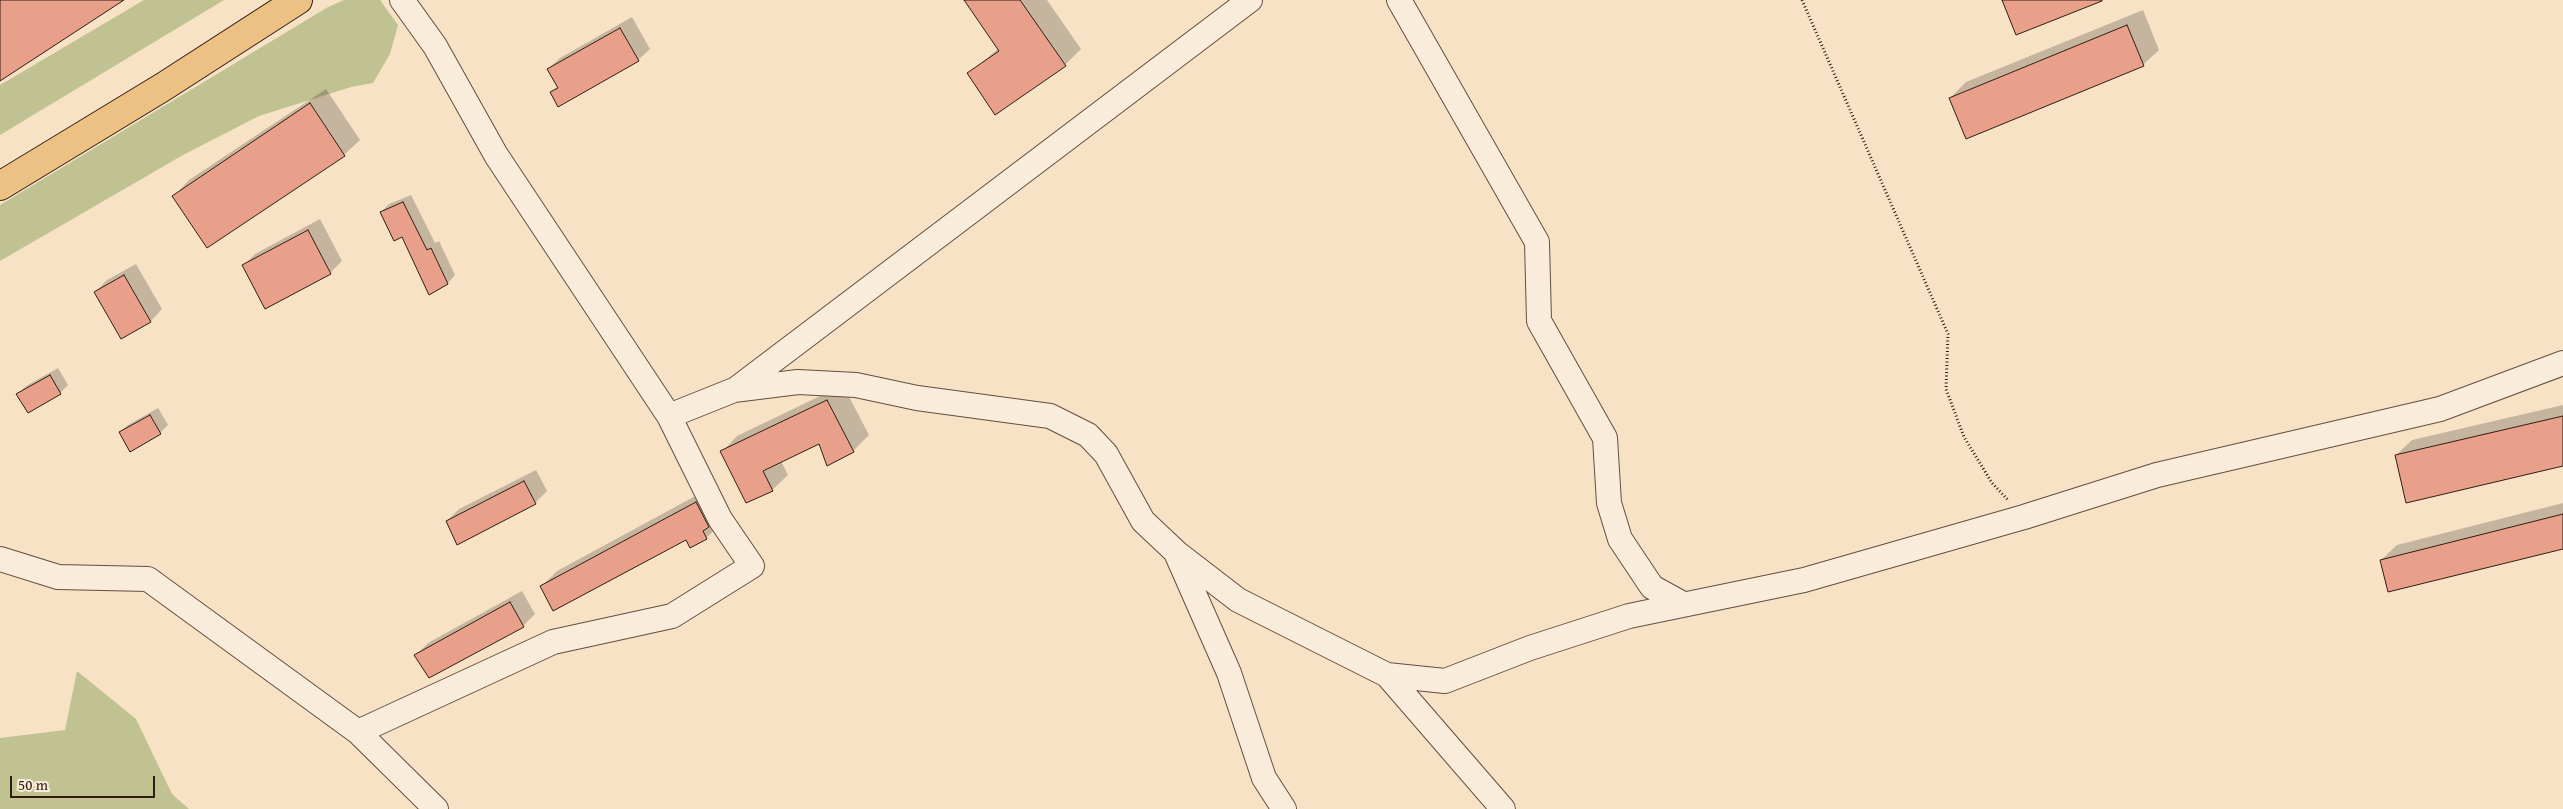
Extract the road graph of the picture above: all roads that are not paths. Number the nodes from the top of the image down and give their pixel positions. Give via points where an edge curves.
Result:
1 (298, 0) edge
2 (402, 0) edge
3 (1250, 0) edge
4 (1399, 0) edge
5 (0, 186) edge
6 (2563, 363) edge
7 (734, 390) junction
8 (669, 416) junction
9 (1176, 553) junction
10 (0, 559) edge
11 (1683, 604) junction
12 (1387, 675) junction
13 (358, 732) junction
14 (436, 809) edge
15 (1284, 809) edge
16 (1503, 809) edge

1 - 5 main road
2 - 8 street via 435,46 496,155
3 - 7 street
4 - 11 street via 1537,242 1539,321 1605,438 1609,503 1620,539 1652,587
6 - 11 street via 2440,409 2157,475 1804,580
7 - 8 street
7 - 9 street via 798,382 856,385 917,398 1050,416 1088,435 1106,454 1143,521
8 - 13 street via 720,519 752,566 672,616 553,642
9 - 12 street via 1238,600
9 - 15 street via 1229,673 1264,778
10 - 13 street via 58,577 148,579
11 - 12 street via 1620,619 1530,648 1445,681
12 - 16 street
13 - 14 street

